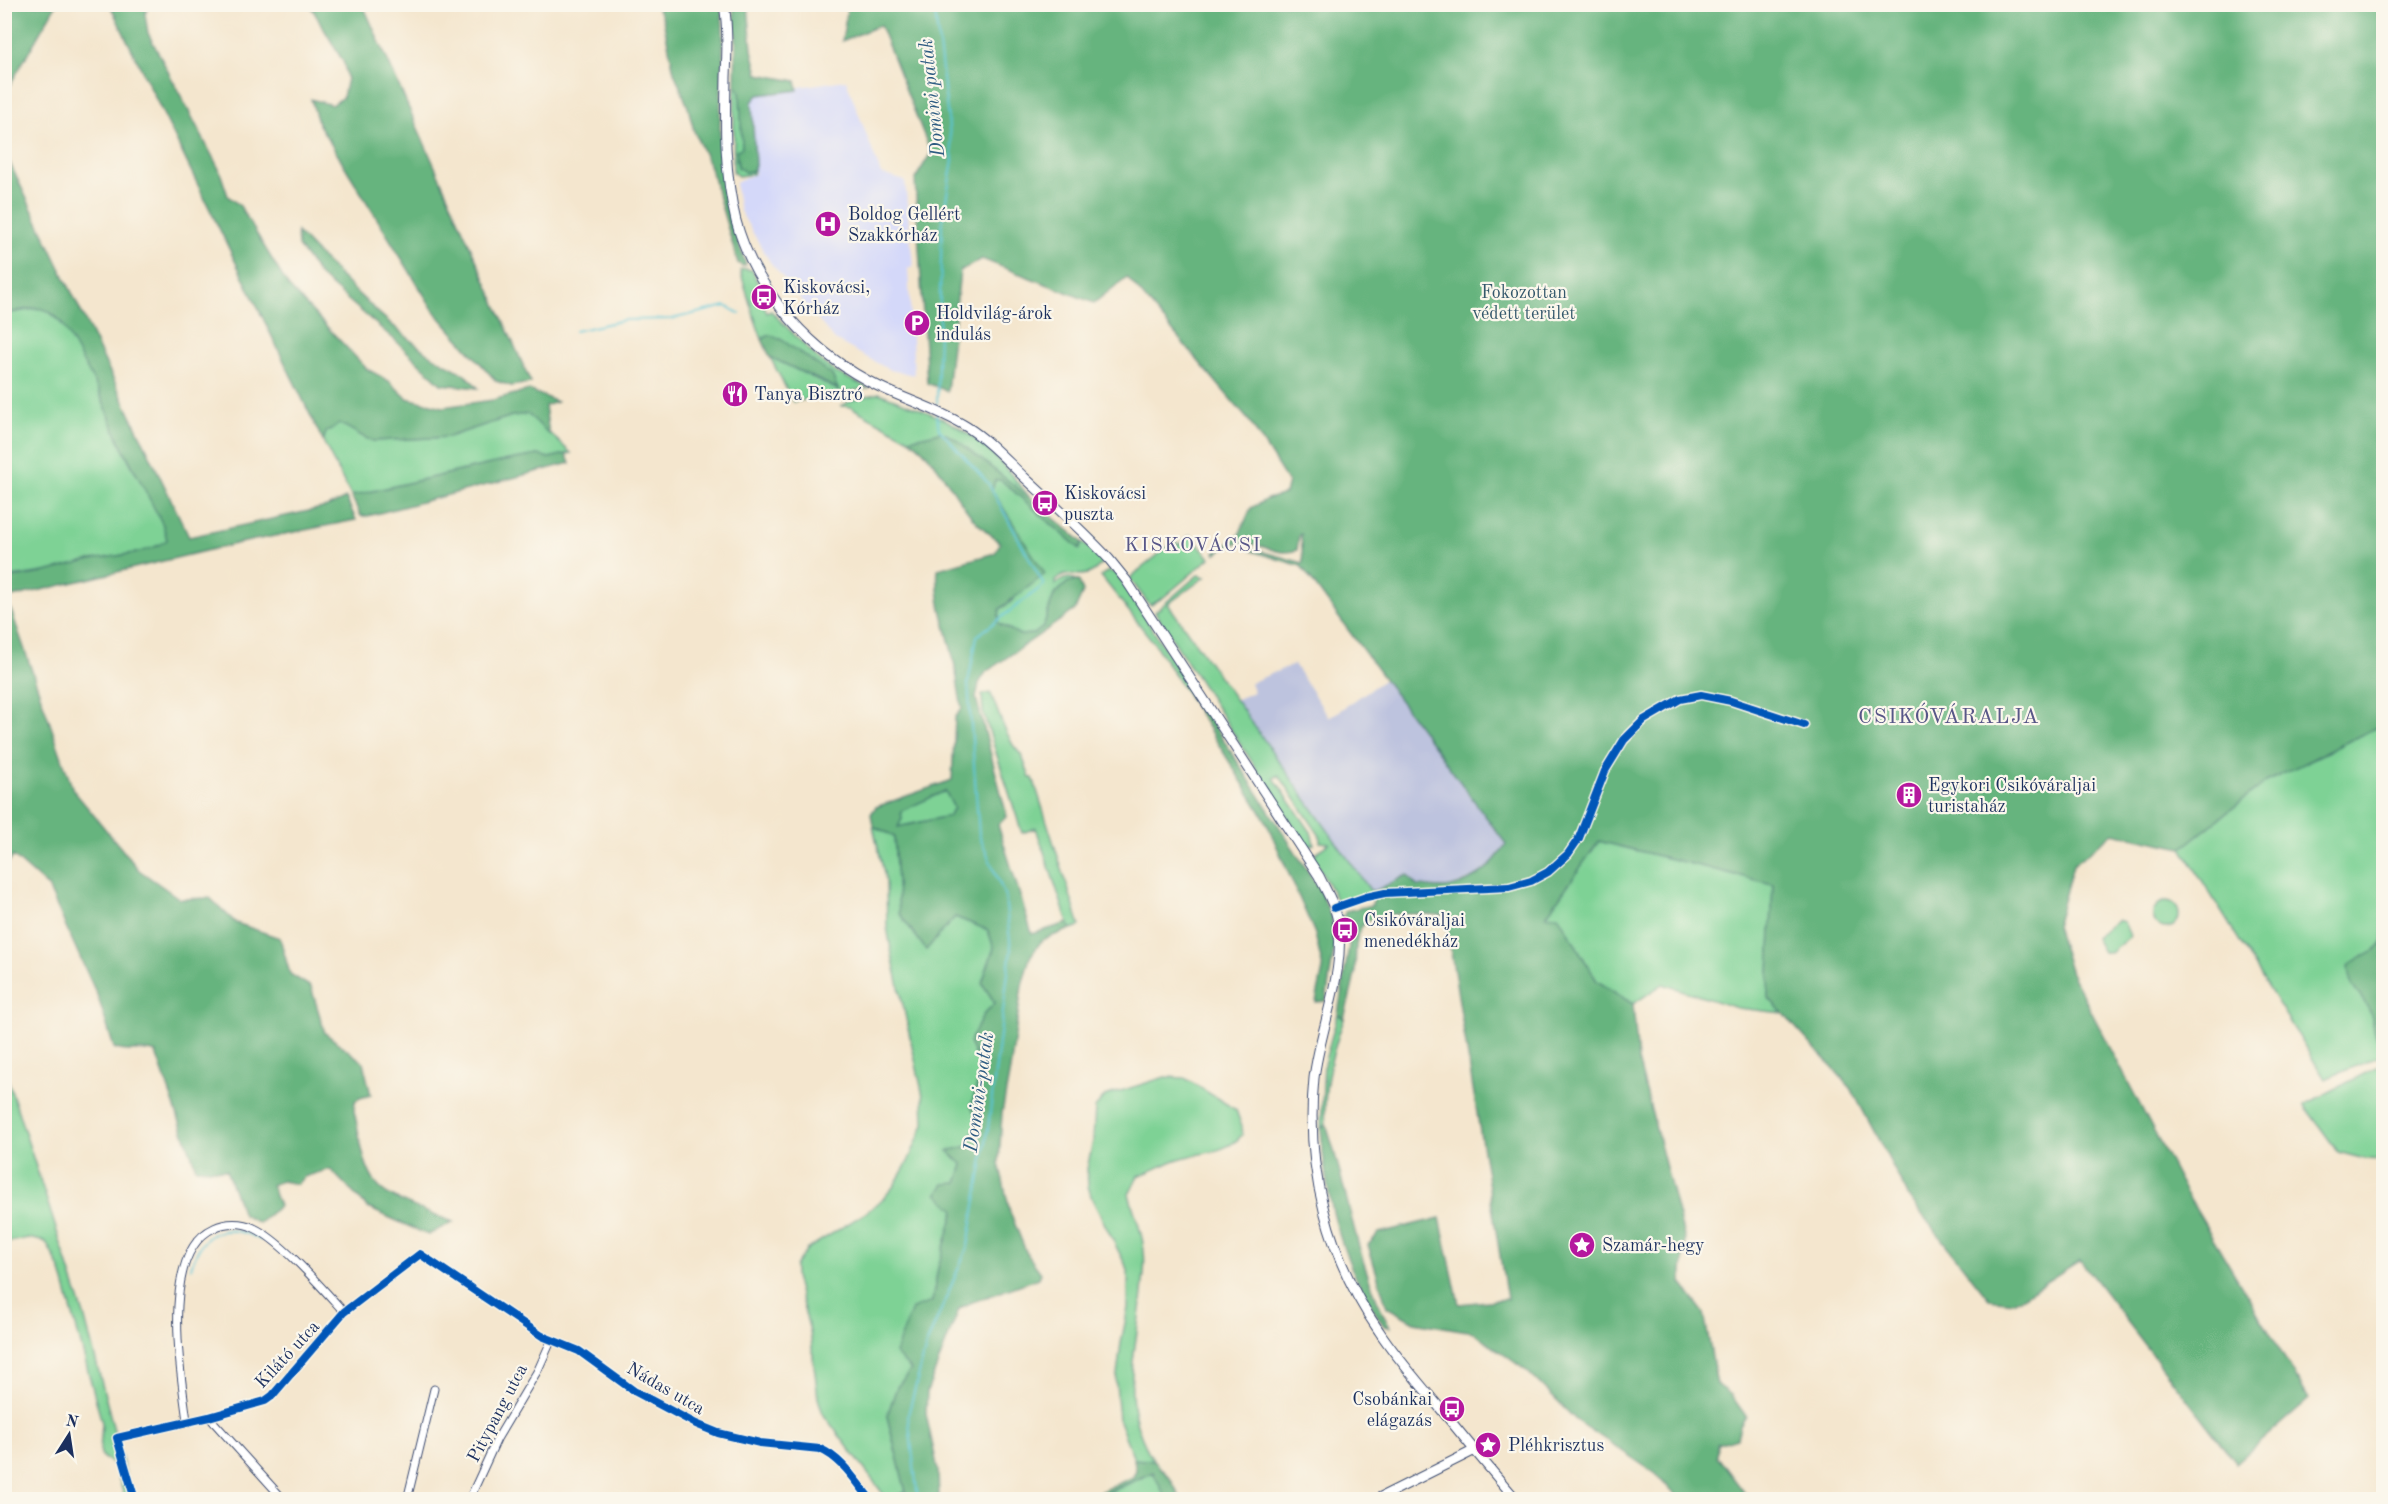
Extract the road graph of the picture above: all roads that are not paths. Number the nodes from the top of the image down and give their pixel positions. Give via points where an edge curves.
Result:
1 (724, 4) edge
2 (1804, 726) dead end
3 (1334, 908) junction
4 (420, 1254) joint
5 (344, 1312) junction
6 (551, 1341) junction
7 (434, 1389) dead end
8 (209, 1417) junction
9 (187, 1421) junction
10 (1475, 1450) junction
11 (135, 1500) edge
12 (284, 1500) edge
13 (407, 1500) edge
14 (469, 1500) edge
15 (871, 1500) edge
16 (1375, 1500) edge
17 (1517, 1500) edge

1 - 3 main road via 728,183 742,237 766,287 795,324 833,360 879,387 947,416 984,439 1109,559 1305,853
2 - 3 street via 1731,700 1701,695 1680,699 1644,720 1624,740 1605,771 1579,838 1563,859 1543,875 1516,886 1378,894
3 - 10 main road via 1339,949 1316,1061 1312,1110 1316,1175 1323,1207 1345,1272 1378,1331
4 - 5 street, Kilátó utca
4 - 6 street, Nádas utca
5 - 8 street, Kilátó utca via 272,1396
5 - 9 street via 285,1252 253,1227 238,1223 207,1231 185,1260 181,1283 179,1343
6 - 14 street, Pitypang utca via 497,1439
6 - 15 street, Nádas utca via 579,1351 634,1391 696,1424 746,1440 829,1452
7 - 13 street
8 - 9 street, Kilátó utca
8 - 12 street
9 - 11 street, Kilátó utca via 117,1438
10 - 16 main road
10 - 17 main road

